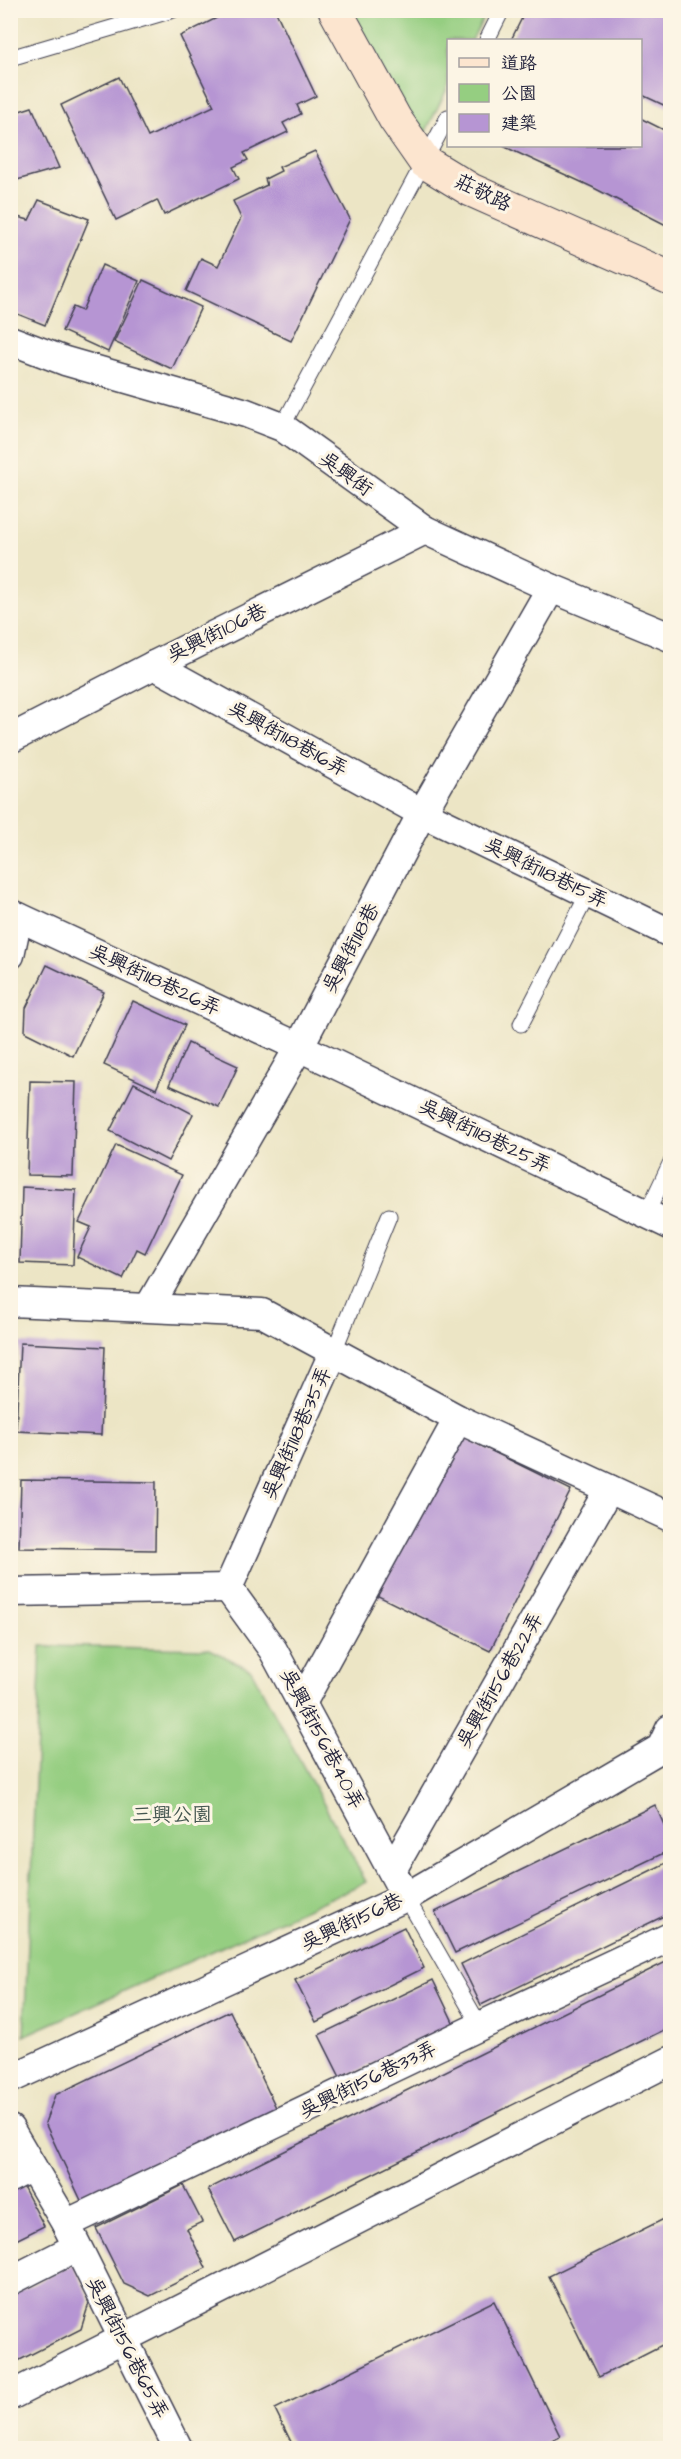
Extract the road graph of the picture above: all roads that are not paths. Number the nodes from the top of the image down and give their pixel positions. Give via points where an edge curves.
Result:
1 (173, 10) edge
2 (335, 10) edge
3 (502, 10) edge
4 (488, 39) edge
5 (10, 58) edge
6 (447, 119) edge
7 (425, 162) junction
8 (670, 278) edge
9 (10, 340) edge
10 (282, 428) junction
11 (425, 530) junction
12 (551, 588) junction
13 (670, 638) edge
14 (154, 664) junction
15 (10, 740) edge
16 (422, 813) junction
17 (588, 894) junction
18 (14, 915) edge
19 (670, 933) edge
20 (10, 955) edge
21 (521, 1024) dead end
22 (299, 1047) junction
23 (670, 1164) edge
24 (388, 1216) dead end
25 (659, 1219) edge
26 (10, 1302) edge
27 (148, 1307) junction
28 (334, 1351) junction
29 (458, 1419) junction
30 (609, 1489) junction
31 (670, 1517) edge
32 (228, 1588) junction
33 (10, 1592) edge
34 (302, 1703) junction
35 (667, 1746) edge
36 (392, 1870) junction
37 (406, 1897) junction
38 (670, 1937) edge
39 (480, 2026) junction
40 (670, 2061) edge
41 (10, 2079) edge
42 (10, 2129) edge
43 (21, 2173) edge
44 (71, 2236) junction
45 (10, 2281) edge
46 (123, 2340) junction
47 (10, 2396) edge
48 (178, 2448) edge

1 - 5 lane
2 - 7 street, 莊敬路 via 395,119
3 - 4 lane
6 - 7 lane
7 - 8 street, 莊敬路 via 471,190
7 - 10 lane
9 - 10 street, 吳興街 via 65,361 246,413
10 - 11 street, 吳興街
11 - 12 street, 吳興街
11 - 14 street, 吳興街106巷
12 - 13 street, 吳興街
12 - 16 street, 吳興街118巷
14 - 15 street, 吳興街106巷
14 - 16 street, 吳興街118巷16弄
16 - 17 street, 吳興街118巷15弄
16 - 22 street, 吳興街118巷
17 - 19 street, 吳興街118巷15弄
17 - 21 lane
18 - 20 street
18 - 22 street, 吳興街118巷26弄
22 - 25 street, 吳興街118巷25弄
22 - 27 street, 吳興街118巷
23 - 25 lane
24 - 28 lane
26 - 27 street, 吳興街118巷35弄
27 - 28 street, 吳興街118巷35弄 via 262,1313
28 - 29 street
28 - 32 street, 吳興街118巷35弄
29 - 30 street
29 - 34 street
30 - 31 street
30 - 36 street, 吳興街156巷22弄
32 - 33 street
32 - 34 street, 吳興街156巷40弄 via 273,1650
34 - 36 street, 吳興街156巷40弄
35 - 37 street, 吳興街156巷
36 - 37 street, 吳興街156巷40弄
37 - 39 lane
37 - 41 street, 吳興街156巷
38 - 39 street, 吳興街156巷33弄
39 - 44 street, 吳興街156巷33弄
40 - 46 street
42 - 43 street, 吳興街156巷65弄
43 - 44 street, 吳興街156巷65弄
44 - 45 street
44 - 46 street, 吳興街156巷65弄
46 - 47 street
46 - 48 street, 吳興街156巷65弄

